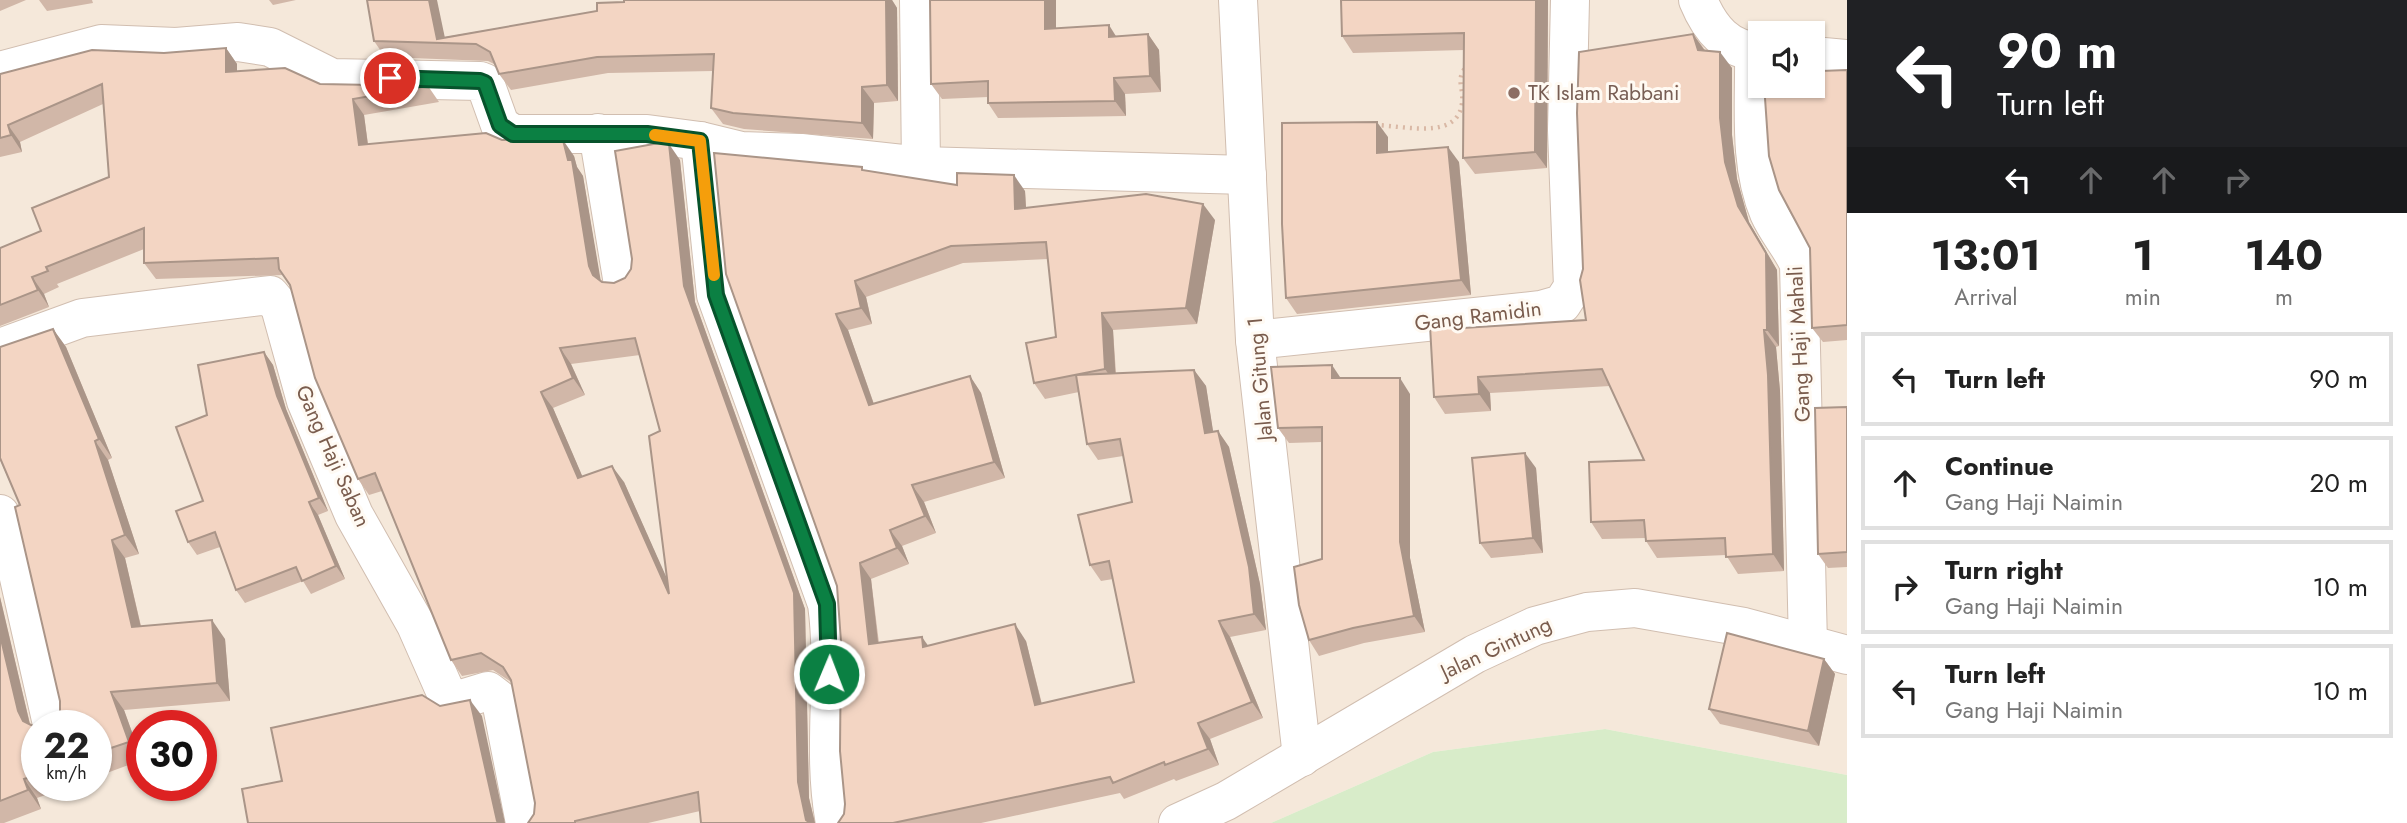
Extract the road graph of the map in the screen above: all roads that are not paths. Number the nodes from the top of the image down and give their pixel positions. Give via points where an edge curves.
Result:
1 (919, 0) edge
2 (1238, 0) edge
3 (1570, 0) edge
4 (1698, 0) edge
5 (1748, 49) edge
6 (1825, 57) edge
7 (1847, 59) edge
8 (0, 71) edge
9 (1757, 98) edge
10 (598, 133) junction
11 (700, 141) junction
12 (921, 166) junction
13 (1247, 176) junction
14 (622, 278) edge
15 (1255, 340) junction
16 (0, 348) edge
17 (0, 514) edge
18 (1808, 645) junction
19 (1847, 655) edge
20 (49, 710) edge
21 (1302, 757) junction
22 (525, 823) edge
23 (835, 823) edge
24 (1178, 823) edge

1 - 12 street
2 - 13 street, Jalan Gitung 1
3 - 15 street, Gang Ramidin via 1566,130 1573,287 1562,303 1541,310
4 - 5 street via 1723,40
6 - 7 street
8 - 10 street via 101,44 176,47 238,42 270,47 332,78 480,81 485,83 500,125 513,134
9 - 18 street, Gang Haji Mahali via 1762,195 1799,264
10 - 11 street
10 - 14 street
11 - 12 street via 741,151
11 - 23 street via 716,295 827,604 827,765
12 - 13 street
13 - 15 street, Jalan Gitung 1
15 - 21 street, Jalan Gitung 1
16 - 22 street, Gang Haji Saban via 82,318 270,295 280,307 306,401 354,515 416,625 446,693 455,701 488,691 501,701
17 - 20 street via 12,547
18 - 19 street, Jalan Gintung
18 - 21 street, Jalan Gintung via 1744,626 1635,608 1587,612 1535,626 1475,654
21 - 24 street, Jalan Gintung

